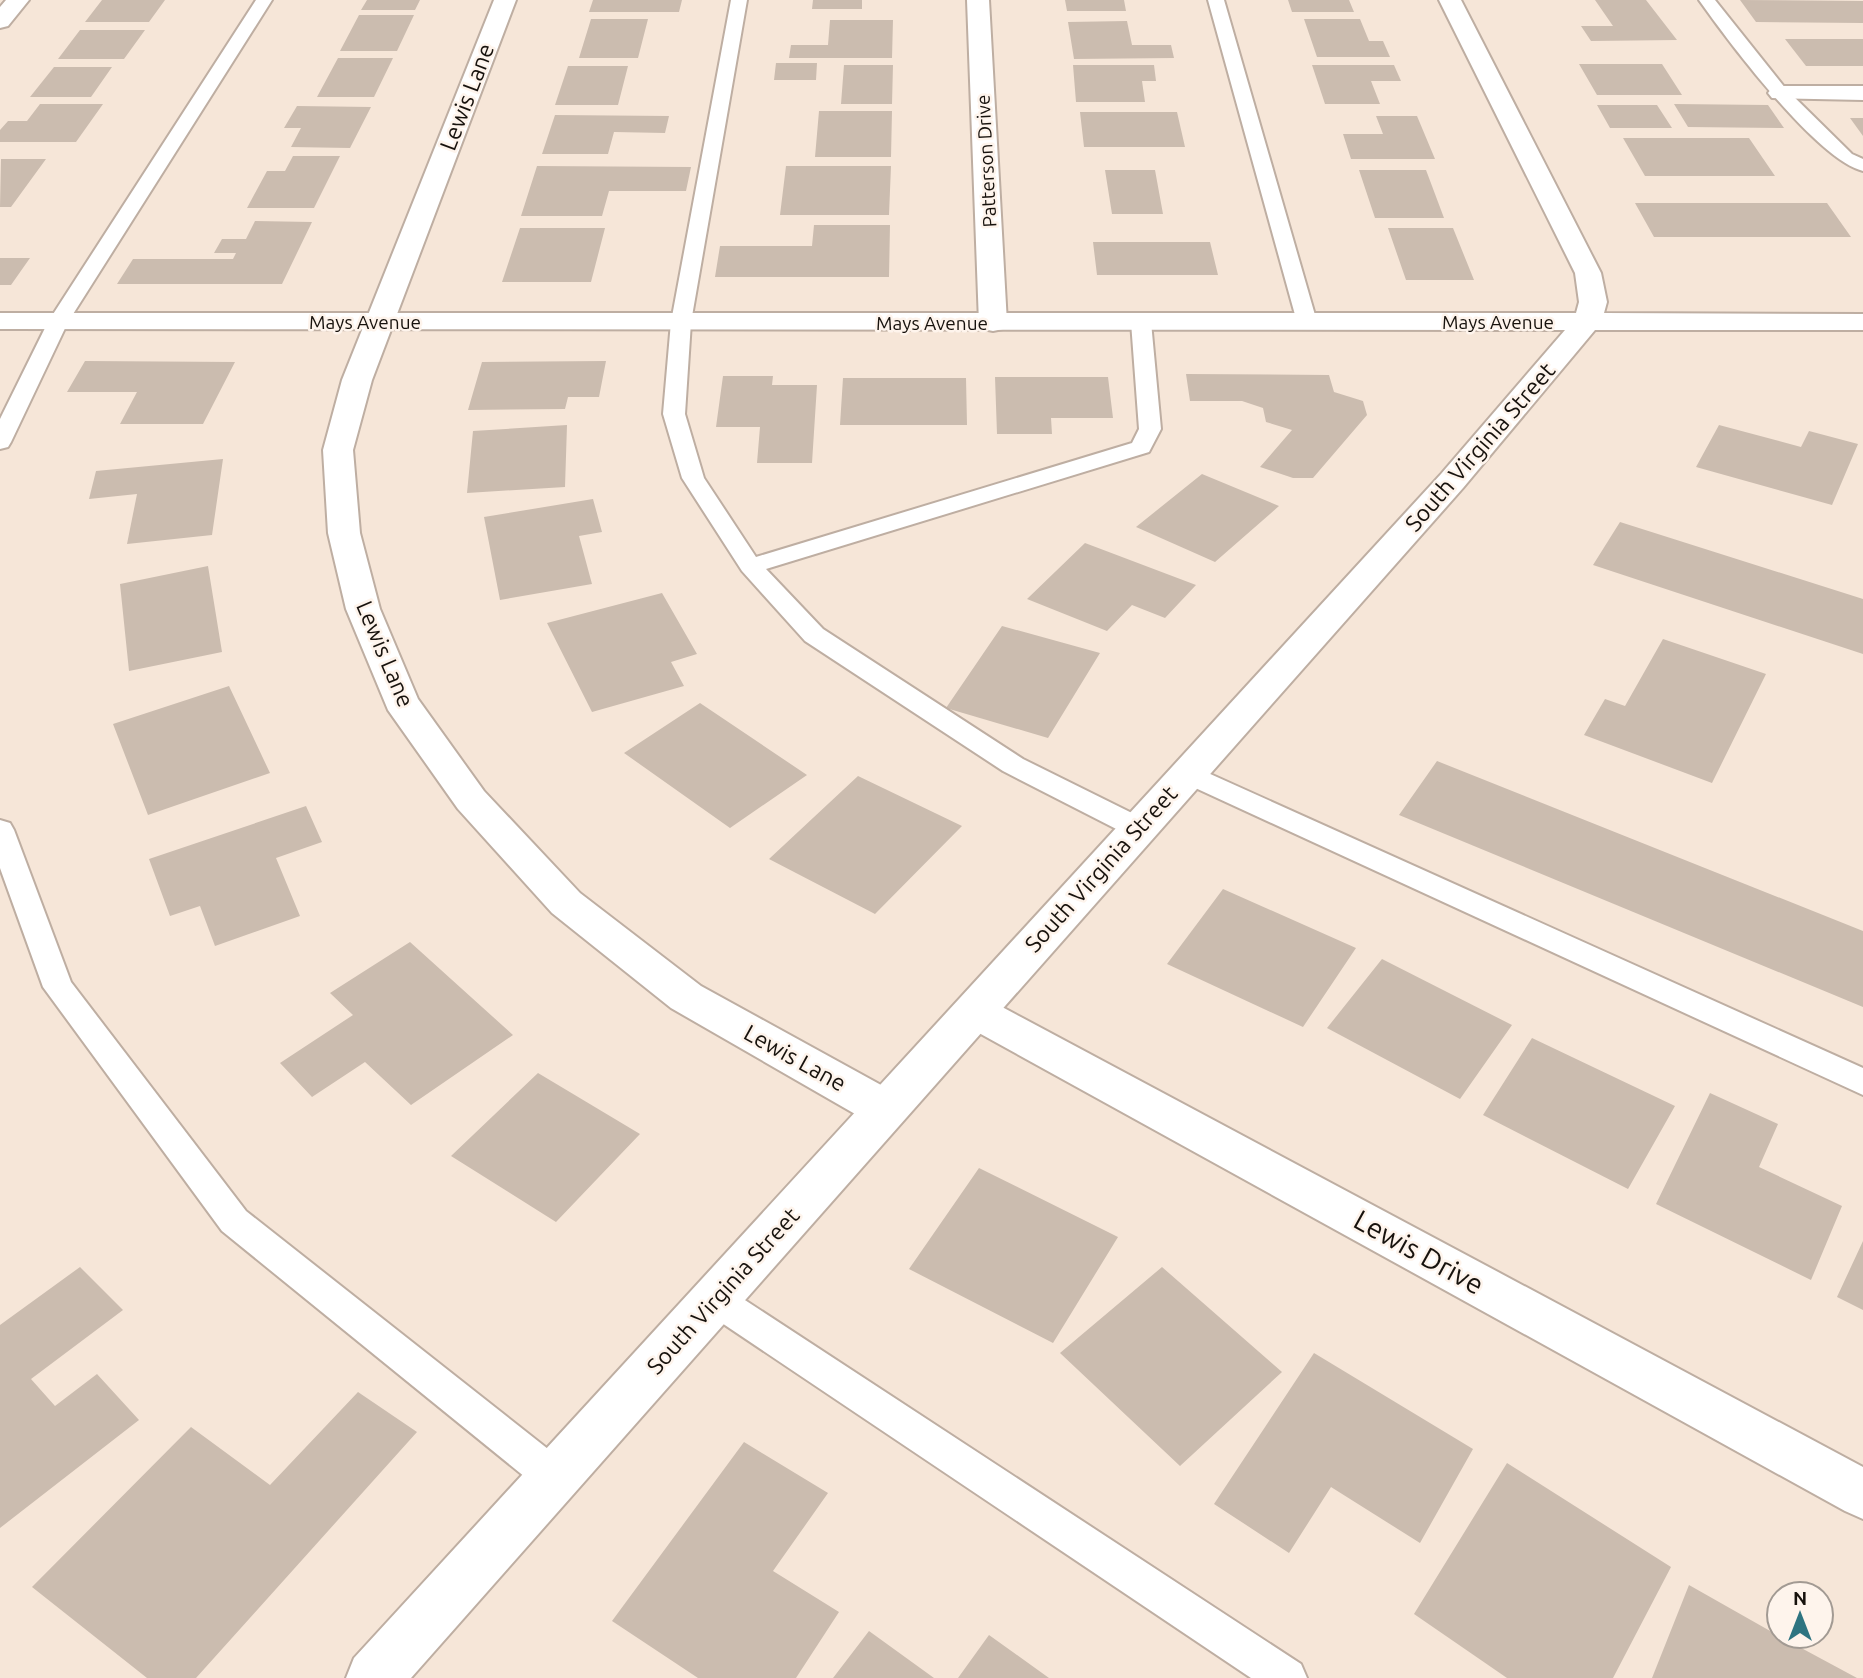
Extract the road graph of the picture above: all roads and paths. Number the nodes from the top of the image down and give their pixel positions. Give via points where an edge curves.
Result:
1 (18, 0) edge
2 (264, 0) edge
3 (505, 0) edge
4 (739, 0) edge
5 (978, 0) edge
6 (1216, 0) edge
7 (1450, 0) edge
8 (1707, 0) edge
9 (0, 21) edge
10 (1780, 93) junction
11 (1863, 93) edge
12 (1863, 166) edge
13 (0, 321) edge
14 (1588, 321) junction
15 (1863, 321) edge
16 (58, 322) junction
17 (379, 322) junction
18 (681, 322) junction
19 (1141, 322) junction
20 (1307, 322) junction
21 (993, 323) junction
22 (0, 442) edge
23 (750, 566) junction
24 (1188, 773) junction
25 (1139, 828) junction
26 (0, 830) edge
27 (974, 1011) junction
28 (1863, 1082) edge
29 (886, 1109) junction
30 (716, 1300) junction
31 (555, 1477) junction
32 (1863, 1494) edge
33 (374, 1678) edge
34 (1287, 1678) edge

1 - 9 street
2 - 16 lane
3 - 17 street, Lewis Lane
4 - 18 lane
5 - 21 street, Patterson Drive
6 - 20 lane
7 - 14 street via 1588,273 1593,302
8 - 10 lane
10 - 11 street
10 - 12 lane via 1846,158
13 - 16 street, Mays Avenue
14 - 15 street, Mays Avenue
14 - 20 street, Mays Avenue
14 - 24 street, South Virginia Street
16 - 17 street, Mays Avenue
16 - 22 lane
17 - 18 street, Mays Avenue
17 - 29 street, Lewis Lane via 338,450 344,533 363,609 401,702 471,800 566,903 686,997
18 - 21 street, Mays Avenue
18 - 23 lane via 674,414 693,478
19 - 20 street, Mays Avenue
19 - 21 street, Mays Avenue
19 - 23 lane via 1150,429 1141,447
23 - 25 lane via 814,635 1013,765
24 - 25 street, South Virginia Street
24 - 28 lane
25 - 27 street, South Virginia Street
26 - 31 lane via 58,987 234,1221
27 - 29 street, South Virginia Street
27 - 32 street, Lewis Drive
29 - 30 street, South Virginia Street
30 - 31 street, South Virginia Street
30 - 34 lane
31 - 33 street, South Virginia Street

